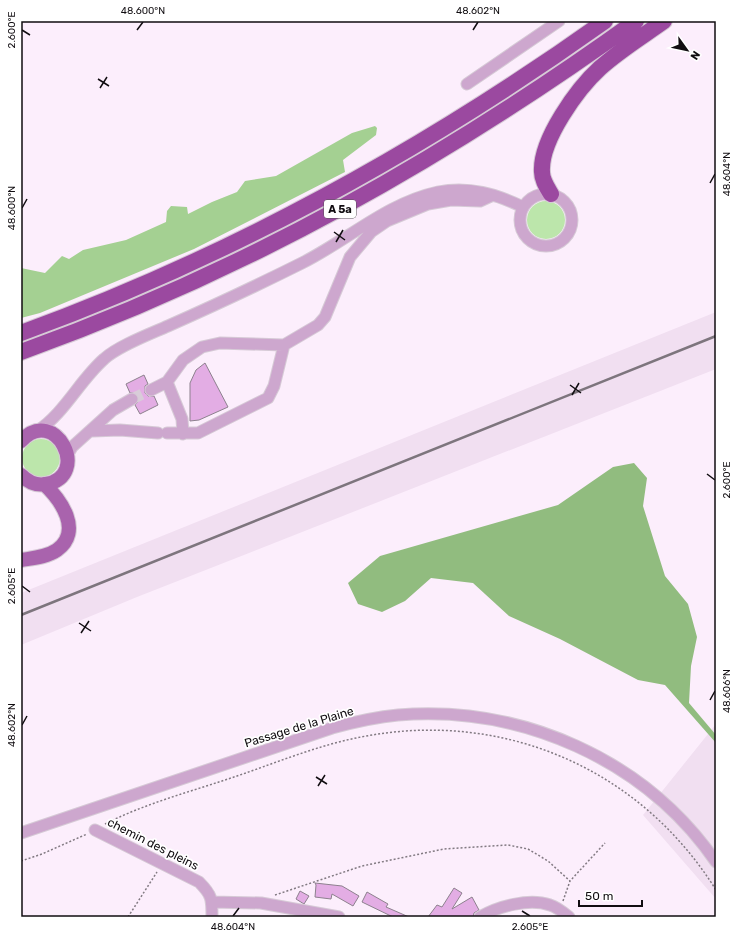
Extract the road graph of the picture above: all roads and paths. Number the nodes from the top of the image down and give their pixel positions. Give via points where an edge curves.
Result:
1 (559, 21) edge
2 (605, 21) edge
3 (636, 21) edge
4 (664, 21) edge
5 (467, 84) dead end
6 (492, 194) junction
7 (551, 194) junction
8 (523, 207) junction
9 (21, 333) edge
10 (284, 344) junction
11 (21, 352) edge
12 (167, 382) junction
13 (150, 390) tunnel mouth
14 (132, 399) tunnel mouth
15 (58, 412) junction
16 (92, 431) junction
17 (36, 432) junction
18 (183, 434) junction
19 (58, 437) junction
20 (21, 441) edge
21 (68, 454) junction
22 (21, 475) edge
23 (44, 484) junction
24 (21, 560) edge
25 (95, 830) junction
26 (21, 833) edge
27 (605, 843) dead end
28 (21, 862) edge
29 (716, 862) edge
30 (162, 863) junction
31 (570, 881) junction
32 (716, 890) edge
33 (212, 902) junction
34 (261, 903) junction
35 (565, 914) edge
36 (128, 917) edge
37 (212, 917) edge
38 (339, 917) edge
39 (480, 917) edge

1 - 5 street
2 - 9 highway, A 5a via 450,125 278,222 129,291
3 - 11 highway, A 5a via 511,108 455,143 283,240 132,309
4 - 7 highway via 601,67 564,112 542,162 542,177
6 - 8 street
6 - 10 street via 480,201 451,200 428,204 397,216 371,232 350,257 325,317 318,325
6 - 15 street via 469,190 439,192 408,202 388,212 303,262 236,296 128,344 104,358
7 - 8 street via 535,196
7 - 8 street via 562,198 572,213 570,231 558,244 540,246 525,236 520,219
10 - 12 street via 220,343 202,347 183,360
10 - 18 street via 274,386 268,398 198,433
12 - 13 street
12 - 18 street via 182,419
14 - 16 street via 113,410
15 - 17 street
15 - 19 street
16 - 18 street
16 - 21 street
17 - 19 main road via 49,432
17 - 20 main road
19 - 21 main road
21 - 23 main road via 62,474 52,482
22 - 23 main road via 31,483
23 - 24 main road via 57,496 66,514 68,533 57,550
25 - 28 path
25 - 30 street, chemin des pleins
25 - 32 path via 123,815 283,760 360,737 425,729 471,732 504,737 539,747 608,780 633,797 667,827 698,862
26 - 29 street, Passage de la Plaine via 332,728 397,715 447,714 481,717 524,726 564,740 599,757 639,782 673,811
27 - 31 path
30 - 33 street, chemin des pleins via 198,882 209,892
30 - 36 path
31 - 34 path via 548,861 528,849 508,845 444,849 362,866 278,893
31 - 35 path
33 - 34 street
33 - 37 street
34 - 38 street
35 - 39 street via 550,905 527,903

